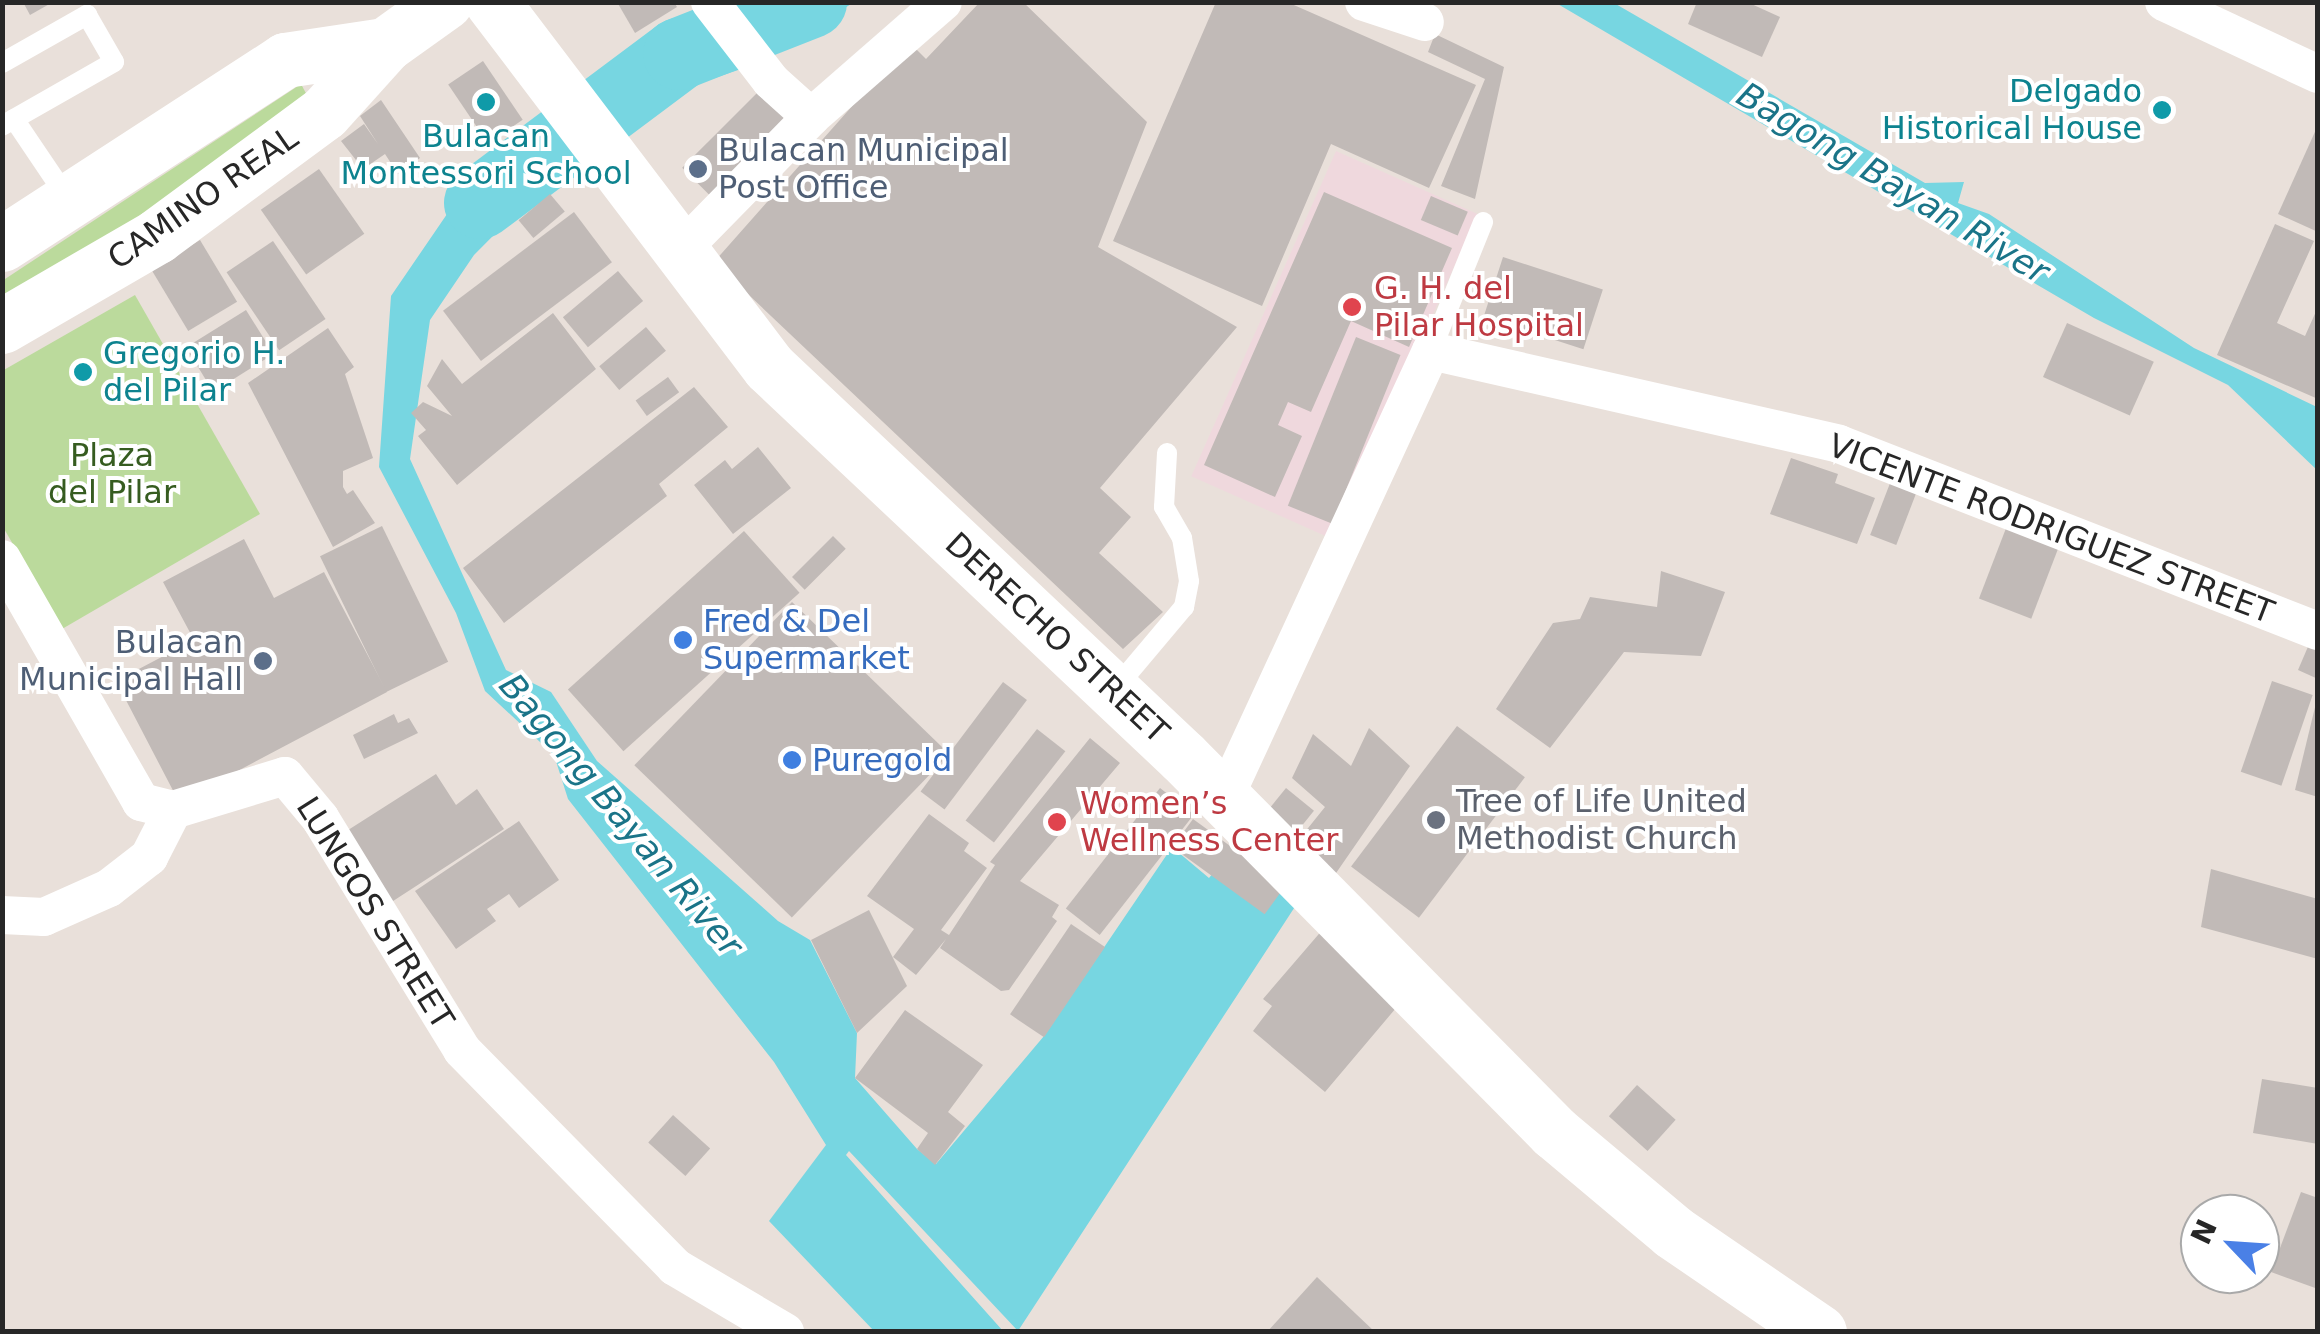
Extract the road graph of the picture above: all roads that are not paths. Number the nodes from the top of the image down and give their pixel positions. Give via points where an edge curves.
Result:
1 (445, 2) edge
2 (492, 2) edge
3 (710, 2) edge
4 (943, 2) edge
5 (1364, 2) edge
6 (2181, 6) edge
7 (1425, 22) dead end
8 (385, 45) junction
9 (2, 63) edge
10 (2318, 74) edge
11 (811, 118) junction
12 (8, 122) edge
13 (69, 200) junction
14 (1483, 222) dead end
15 (2, 244) edge
16 (680, 252) junction
17 (111, 265) junction
18 (2, 326) edge
19 (1431, 351) junction
20 (1167, 452) dead end
21 (2, 560) edge
22 (2318, 632) edge
23 (1112, 691) junction
24 (1224, 799) junction
25 (173, 810) junction
26 (2, 915) edge
27 (785, 1332) edge
28 (1820, 1332) edge

1 - 8 main road, CAMINO REAL
2 - 16 main road, DERECHO STREET
3 - 11 street via 771,81
4 - 11 street
5 - 7 street
6 - 10 street
8 - 13 main road, CAMINO REAL via 286,60
8 - 17 main road, CAMINO REAL via 324,113
9 - 12 lane via 87,15 114,62
11 - 16 street
12 - 13 lane
13 - 15 main road, CAMINO REAL
13 - 17 main road
14 - 19 lane
16 - 23 main road, DERECHO STREET via 768,367
17 - 18 main road, CAMINO REAL
19 - 22 street, VICENTE RODRIGUEZ STREET via 1839,444
19 - 24 street
20 - 23 lane via 1164,507 1182,538 1189,582 1184,607
21 - 25 street via 141,802
23 - 24 main road, DERECHO STREET
24 - 28 main road, DERECHO STREET via 1554,1132 1673,1232
25 - 26 street via 149,856 109,888 44,916
25 - 27 street, LUNGOS STREET via 284,776 320,818 462,1050 675,1267

